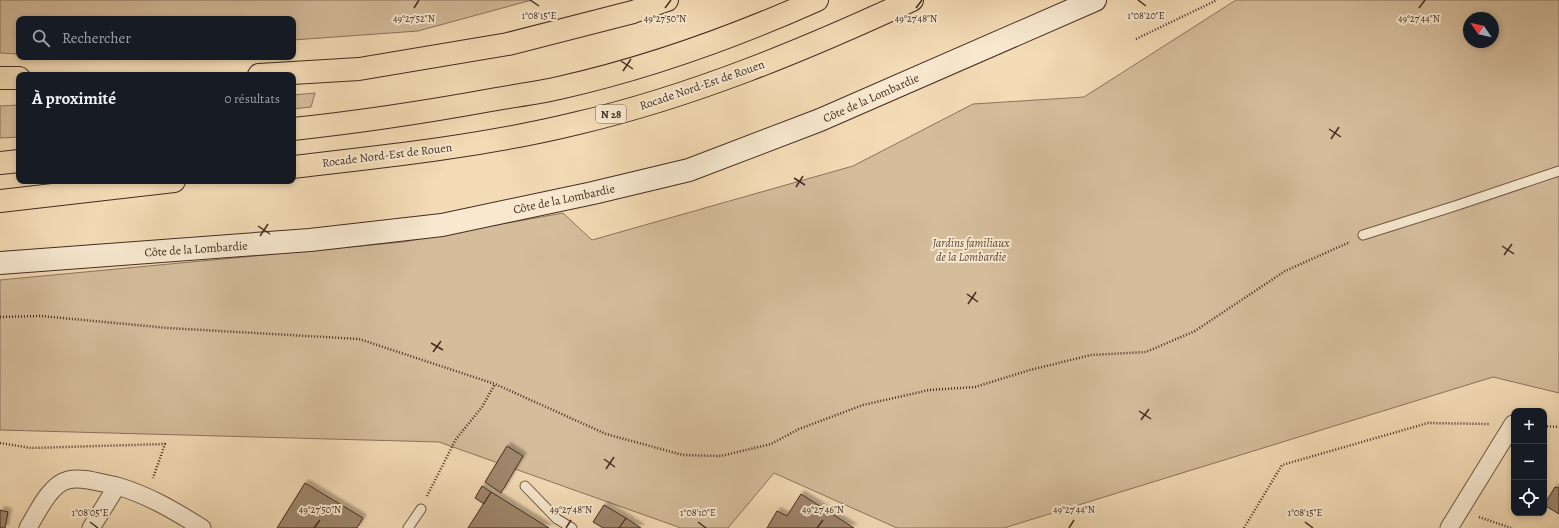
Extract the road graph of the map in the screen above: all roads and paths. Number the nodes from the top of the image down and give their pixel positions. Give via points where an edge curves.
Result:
1 (667, 0) edge
2 (817, 0) edge
3 (912, 0) edge
4 (1095, 0) edge
5 (1217, 0) edge
6 (1136, 38) dead end
7 (296, 73) edge
8 (0, 78) edge
9 (16, 78) edge
10 (296, 129) edge
11 (16, 161) edge
12 (0, 163) edge
13 (296, 167) edge
14 (1559, 171) edge
15 (148, 184) edge
16 (0, 201) edge
17 (1363, 235) joint
18 (0, 263) edge
19 (0, 317) edge
20 (495, 384) junction
21 (1511, 424) edge
22 (1547, 426) edge
23 (1511, 427) edge
24 (1559, 427) edge
25 (0, 443) edge
26 (117, 486) junction
27 (525, 486) dead end
28 (146, 496) junction
29 (421, 509) joint
30 (1460, 511) junction
31 (28, 528) edge
32 (91, 528) edge
33 (202, 528) edge
34 (408, 528) edge
35 (572, 528) edge
36 (1244, 528) edge
37 (1449, 528) edge
38 (1511, 528) edge

1 - 7 highway via 633,12 508,44 359,69
2 - 10 highway via 725,38 655,62 559,88 427,112
3 - 13 highway, Rocade Nord-Est de Rouen / N 28 via 779,58 669,98 578,123 426,152
4 - 18 main road, Côte de la Lombardie via 820,120 689,170 593,194 442,225 310,240
5 - 6 path
8 - 9 highway
11 - 12 highway
14 - 17 lane
15 - 16 highway
17 - 20 path via 1285,271 1195,331 1146,352 1091,355 975,387 928,390 863,405 799,429 771,444 721,456 683,454 606,434
19 - 20 path via 41,316 168,328 359,339
20 - 29 path via 482,407 456,439
21 - 36 path via 1428,423 1282,465
22 - 24 path
23 - 30 street
25 - 28 path via 31,448 165,444
26 - 28 street
26 - 31 street via 82,480 68,480 59,484 49,493
26 - 32 street
27 - 35 lane via 557,519
28 - 33 street
29 - 34 lane
30 - 37 street
30 - 38 path

